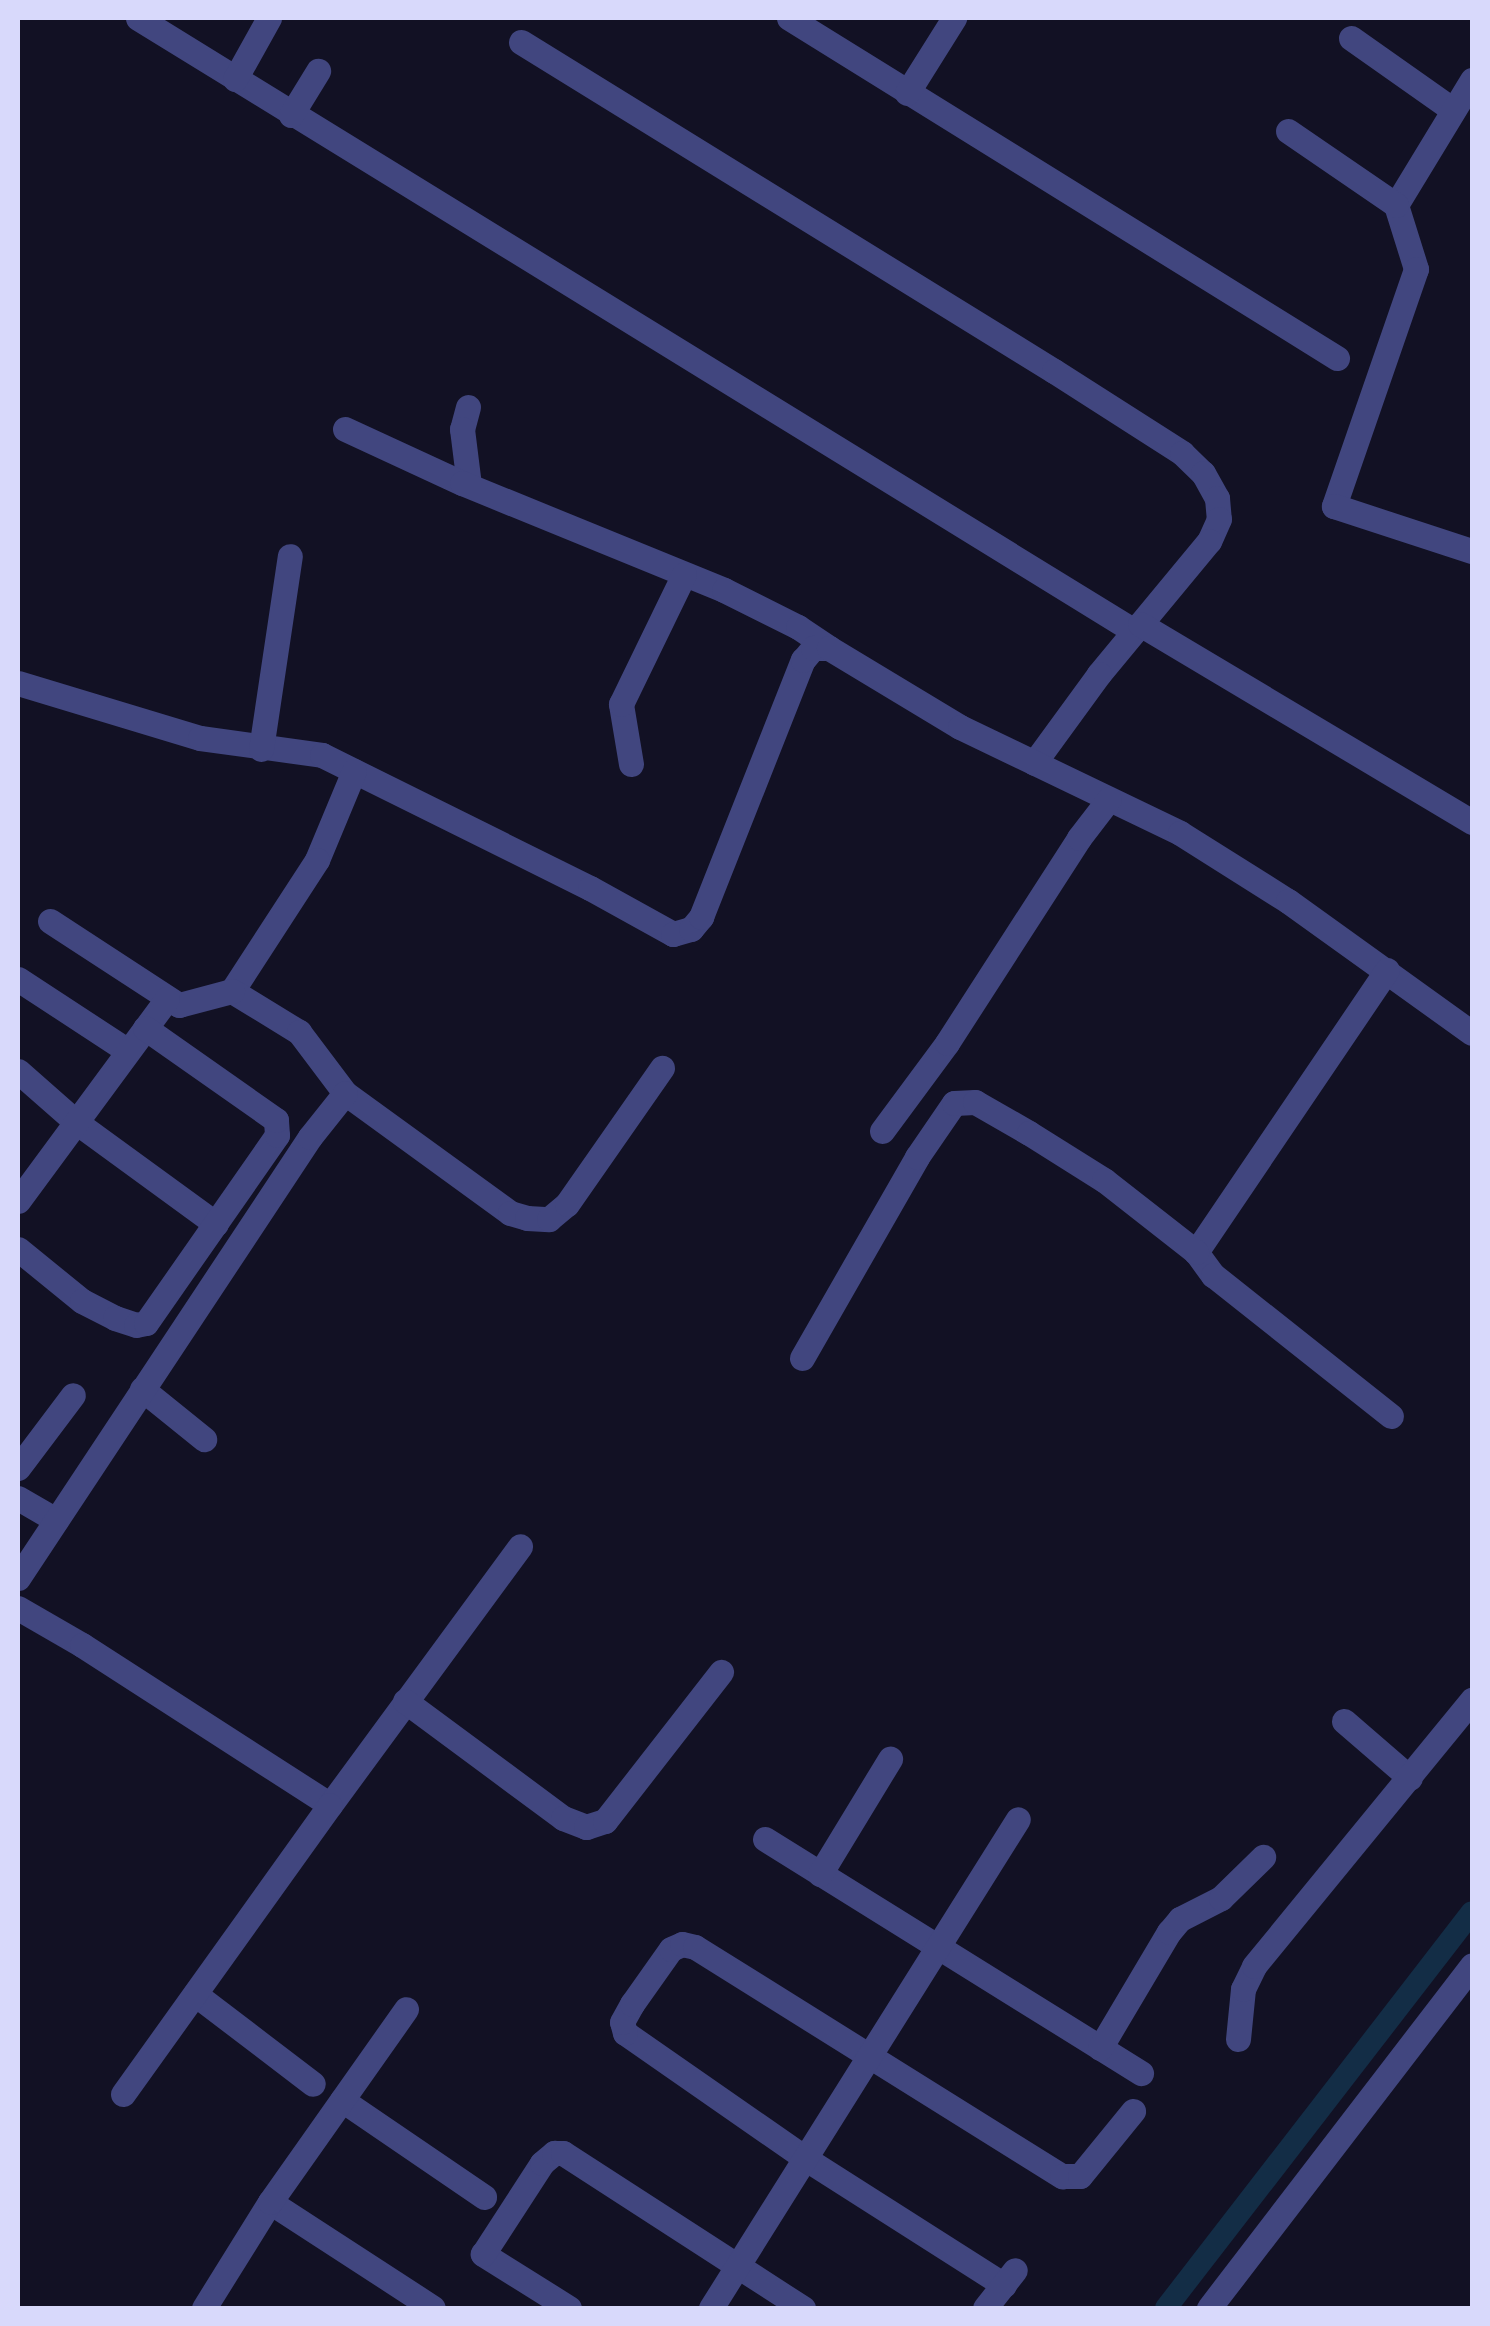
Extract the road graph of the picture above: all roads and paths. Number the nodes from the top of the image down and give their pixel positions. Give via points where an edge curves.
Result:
1 (138, 18) edge
2 (270, 18) edge
3 (789, 18) edge
4 (954, 18) edge
5 (1351, 38) dead end
6 (521, 42) dead end
7 (318, 71) dead end
8 (235, 79) junction
9 (1472, 80) edge
10 (907, 93) junction
11 (1453, 110) junction
12 (291, 115) junction
13 (1288, 131) dead end
14 (1396, 205) junction
15 (1338, 358) dead end
16 (468, 406) dead end
17 (345, 429) dead end
18 (468, 485) junction
19 (1472, 551) edge
20 (290, 556) dead end
21 (684, 574) junction
22 (1137, 628) junction
23 (828, 648) junction
24 (18, 683) edge
25 (261, 748) junction
26 (1034, 763) junction
27 (631, 764) dead end
28 (354, 771) junction
29 (1110, 799) junction
30 (1472, 822) edge
31 (50, 922) dead end
32 (1388, 970) junction
33 (18, 980) edge
34 (232, 991) junction
35 (167, 999) junction
36 (145, 1028) junction
37 (1472, 1033) edge
38 (128, 1051) junction
39 (662, 1068) dead end
40 (18, 1071) edge
41 (345, 1093) junction
42 (76, 1122) junction
43 (882, 1132) dead end
44 (18, 1201) edge
45 (216, 1224) junction
46 (18, 1249) edge
47 (1196, 1252) junction
48 (802, 1358) dead end
49 (142, 1389) junction
50 (73, 1395) dead end
51 (1391, 1416) dead end
52 (204, 1439) dead end
53 (18, 1468) edge
54 (18, 1498) edge
55 (56, 1520) junction
56 (520, 1546) dead end
57 (18, 1578) edge
58 (18, 1608) edge
59 (721, 1672) dead end
60 (1472, 1700) edge
61 (406, 1701) junction
62 (1344, 1721) dead end
63 (890, 1759) dead end
64 (1410, 1778) junction
65 (330, 1805) junction
66 (1018, 1819) dead end
67 (765, 1839) dead end
68 (1264, 1857) dead end
69 (820, 1874) junction
70 (937, 1948) junction
71 (1472, 1965) edge
72 (195, 1994) junction
73 (406, 2009) dead end
74 (1238, 2040) dead end
75 (1100, 2048) junction
76 (869, 2057) junction
77 (1141, 2073) dead end
78 (312, 2084) dead end
79 (123, 2094) dead end
80 (342, 2100) junction
81 (1132, 2111) dead end
82 (805, 2158) junction
83 (484, 2197) dead end
84 (270, 2202) junction
85 (737, 2266) junction
86 (204, 2308) edge
87 (433, 2308) edge
88 (569, 2308) edge
89 (710, 2308) edge
90 (803, 2308) edge
91 (986, 2308) edge
92 (1209, 2308) edge

1 - 8 street
2 - 8 street
3 - 10 street
4 - 10 street
5 - 11 street
6 - 22 street via 1182,453 1203,473 1217,498 1219,519 1210,541
7 - 12 street
8 - 12 street
9 - 11 street
10 - 15 street
11 - 14 street
12 - 22 street
13 - 14 street
14 - 19 street via 1416,269 1334,506
16 - 18 street via 462,429
17 - 18 street
18 - 21 street
20 - 25 street
21 - 23 street
21 - 27 street via 621,704
22 - 26 street
22 - 30 street
23 - 26 street via 960,728
23 - 28 street via 813,648 803,660 701,917 691,929 672,934
24 - 25 street via 200,738
25 - 28 street via 322,755
26 - 29 street
28 - 34 street via 317,860
29 - 32 street via 1195,842
29 - 43 street
31 - 35 street
32 - 37 street
32 - 47 street
33 - 38 street
34 - 35 street via 190,1005
34 - 41 street via 299,1032
35 - 36 street
36 - 38 street
36 - 45 street via 276,1120 277,1135
38 - 42 street
39 - 41 street via 567,1204 549,1218 510,1212
40 - 42 street
41 - 49 street
42 - 44 street
42 - 45 street
45 - 46 street via 146,1323 136,1326 82,1300
47 - 48 street via 1030,1133 975,1102 954,1104
47 - 51 street via 1213,1275
49 - 52 street
49 - 55 street
50 - 53 street
54 - 55 street
55 - 57 street
56 - 61 street
58 - 65 street
59 - 61 street via 605,1821 586,1828 563,1818
60 - 64 street
61 - 65 street
62 - 64 street
63 - 69 street
64 - 74 street via 1254,1966 1244,1988
65 - 72 street
66 - 70 street
67 - 69 street
68 - 75 street via 1229,1892 1180,1919
69 - 70 street
70 - 75 street
70 - 76 street
71 - 92 street
72 - 78 street
72 - 79 street
73 - 80 street
75 - 77 street
76 - 81 street via 1062,2176 1080,2176
76 - 82 street
76 - 82 street via 682,1944 671,1949 632,2004 622,2022 637,2045
80 - 83 street
80 - 84 street
82 - 85 street
82 - 91 street via 1009,2278
84 - 86 street
84 - 87 street
85 - 88 street via 554,2153 484,2254
85 - 89 street
85 - 90 street

